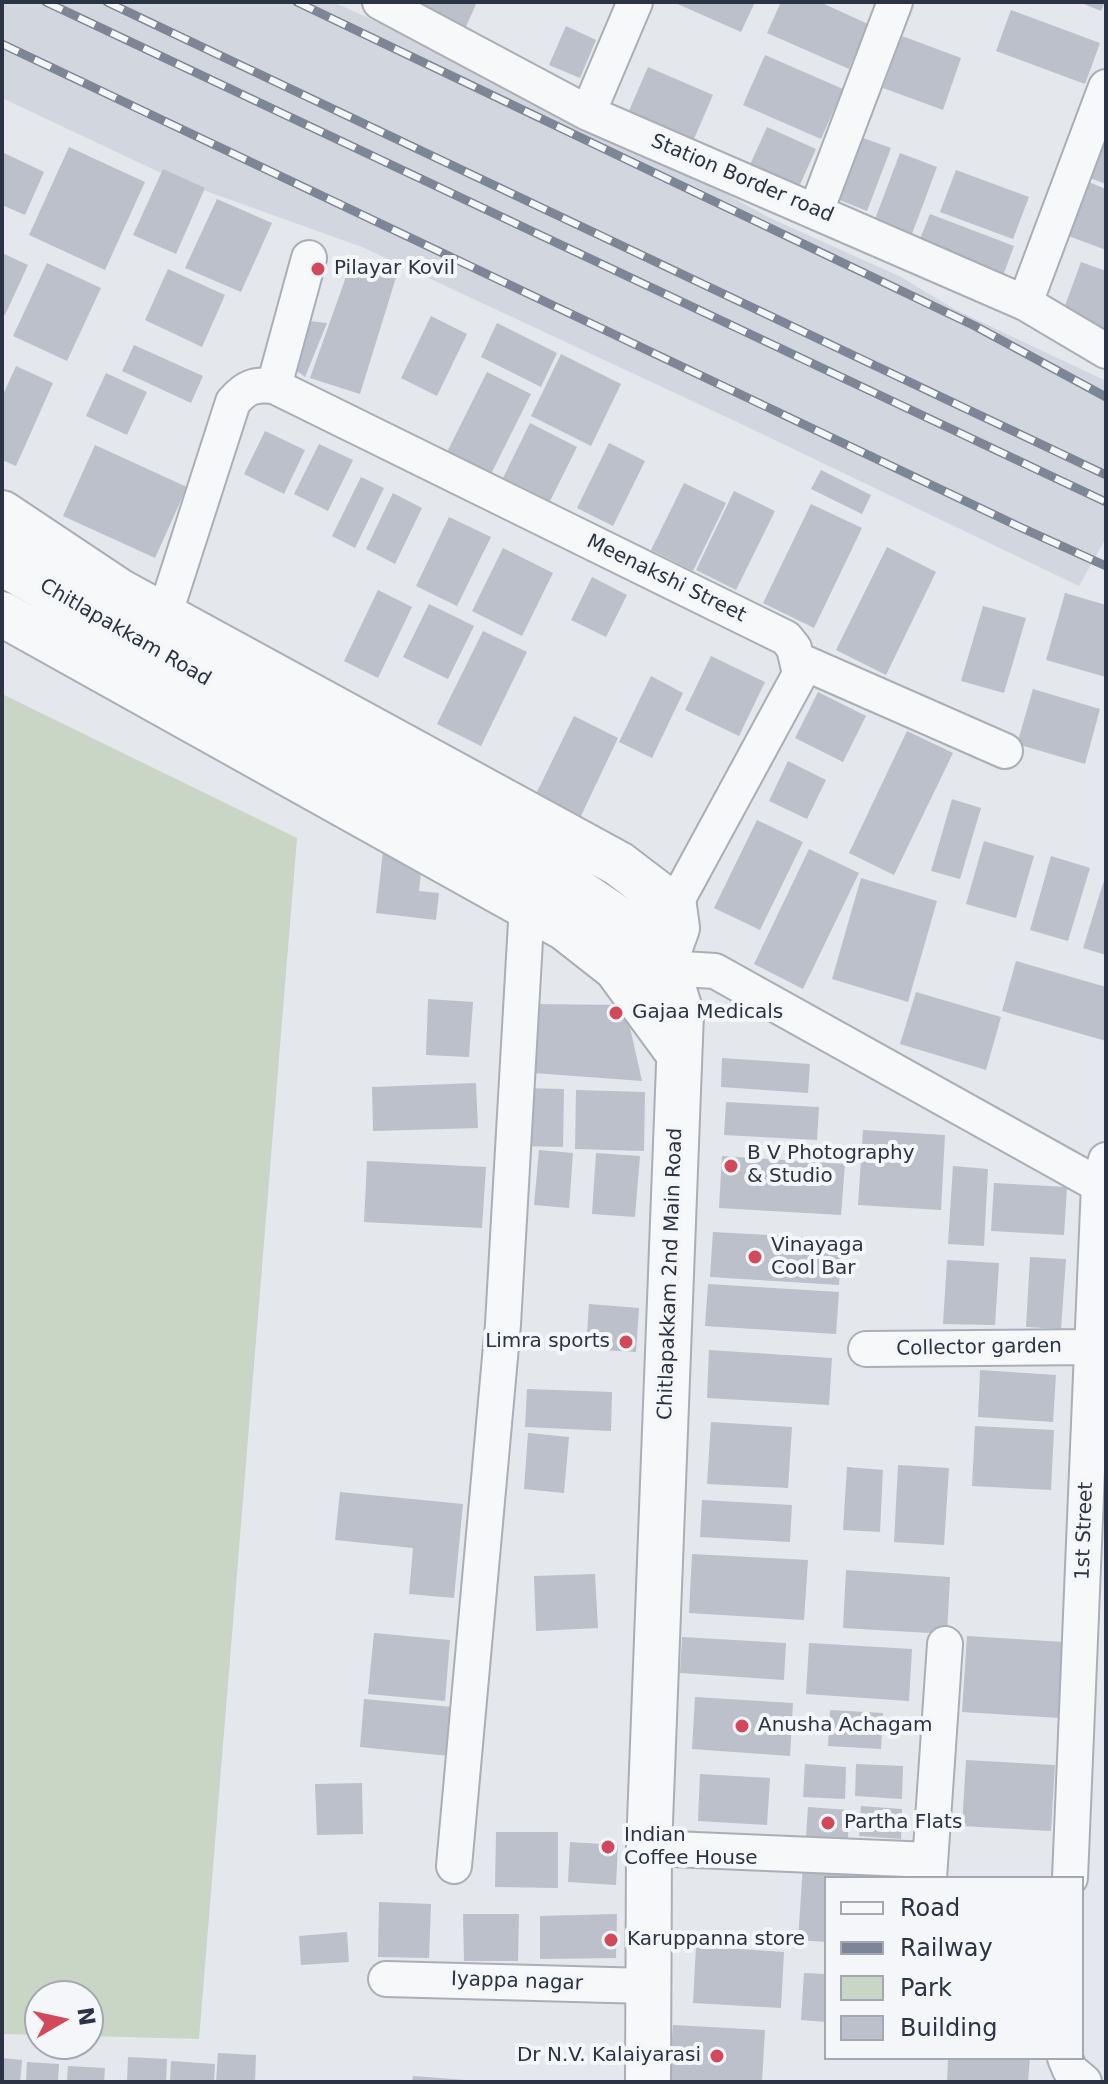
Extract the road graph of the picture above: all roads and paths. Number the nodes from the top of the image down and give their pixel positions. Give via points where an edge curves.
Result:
1 (635, 2) edge
2 (895, 2) edge
3 (386, 3) edge
4 (1106, 87) edge
5 (588, 113) junction
6 (816, 211) junction
7 (309, 258) dead end
8 (1025, 303) junction
9 (1106, 351) edge
10 (274, 386) junction
11 (2, 513) edge
12 (2, 563) edge
13 (2, 614) edge
14 (164, 616) junction
15 (798, 660) junction
16 (247, 703) joint
17 (1005, 751) dead end
18 (527, 905) junction
19 (674, 906) junction
20 (666, 965) junction
21 (679, 1054) junction
22 (1104, 1177) edge
23 (1092, 1347) junction
24 (866, 1349) dead end
25 (945, 1644) dead end
26 (649, 1848) junction
27 (454, 1866) dead end
28 (930, 1869) edge
29 (1070, 1876) edge
30 (386, 1979) dead end
31 (648, 1986) junction
32 (1066, 2060) edge
33 (648, 2082) edge
34 (1084, 2082) edge

1 - 5 street
2 - 6 street
3 - 5 street, Station Border road
4 - 8 street
5 - 6 street, Station Border road
6 - 8 street, Station Border road
7 - 10 street
8 - 9 street, Station Border road
10 - 14 street via 244,389 233,402
10 - 15 street, Meenakshi Street via 786,638
11 - 14 street
12 - 16 street, Chitlapakkam Road
13 - 18 street
14 - 19 street via 619,864
15 - 17 street
15 - 19 street via 800,674
16 - 20 street, Chitlapakkam 2nd Main Road via 567,884 641,934
18 - 21 street via 616,968
18 - 27 street via 503,1324
19 - 20 street via 677,928
20 - 21 street, Chitlapakkam 2nd Main Road via 681,1013
20 - 22 street via 715,971
21 - 26 street, Chitlapakkam 2nd Main Road
22 - 23 street, 1st Street
23 - 24 street, Collector garden
23 - 29 street, 1st Street
25 - 28 street
26 - 28 street
26 - 31 street, Chitlapakkam 2nd Main Road
30 - 31 street, Iyappa nagar
31 - 33 street, Chitlapakkam 2nd Main Road
32 - 34 street

